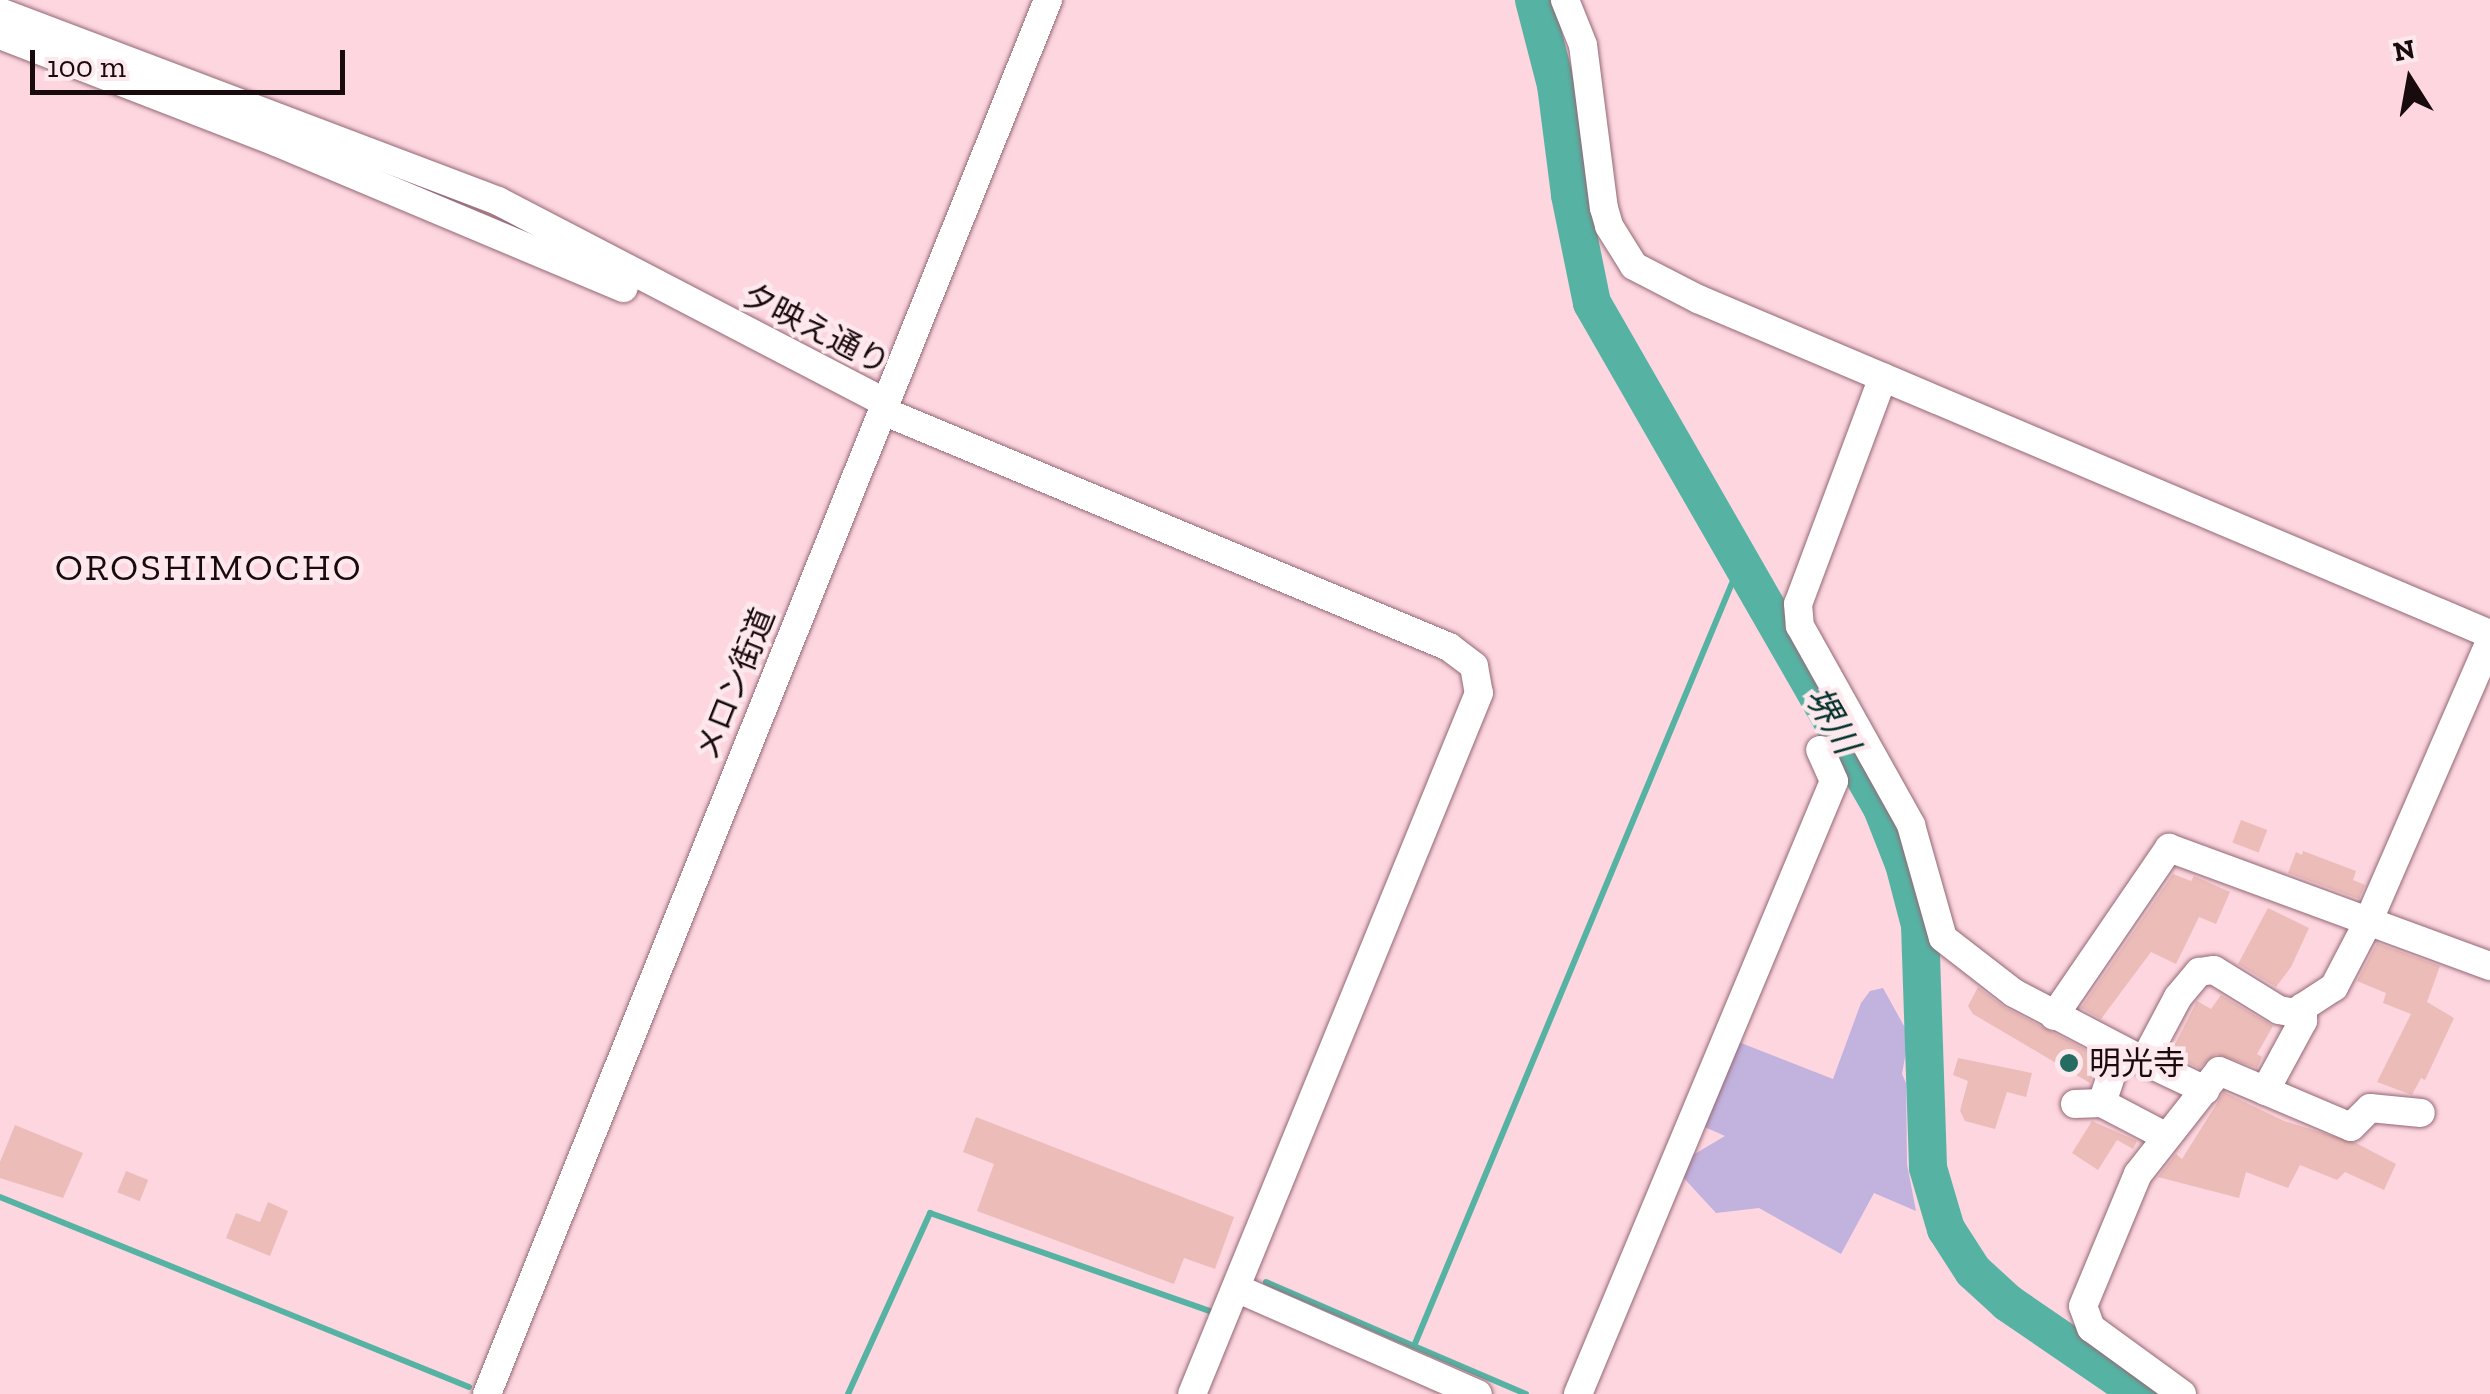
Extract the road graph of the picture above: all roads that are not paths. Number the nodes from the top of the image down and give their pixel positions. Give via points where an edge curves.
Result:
1 (1048, 0) edge
2 (1564, 0) edge
3 (0, 12) edge
4 (0, 35) edge
5 (1883, 377) junction
6 (884, 407) junction
7 (2490, 637) edge
8 (1820, 750) dead end
9 (2368, 922) junction
10 (2490, 966) edge
11 (2303, 1007) junction
12 (2054, 1016) junction
13 (2132, 1055) junction
14 (2204, 1090) junction
15 (2265, 1091) junction
16 (2421, 1113) dead end
17 (2167, 1137) junction
18 (1236, 1288) junction
19 (487, 1394) edge
20 (1192, 1394) edge
21 (1478, 1394) edge
22 (1578, 1394) edge
23 (2182, 1394) edge

1 - 6 street, メロン街道
2 - 5 street via 1582,45 1604,208 1634,266
3 - 6 street, 夕映え通り via 498,201
4 - 6 street, 夕映え通り via 557,258
5 - 7 street
5 - 12 street via 1798,604 1800,626 1911,826 1943,938
6 - 18 street via 1448,647 1474,666 1479,693
6 - 19 street, メロン街道
7 - 9 street
8 - 22 street via 1834,781
9 - 10 street
9 - 11 street via 2334,987
9 - 12 street via 2169,848
11 - 13 street via 2279,1010 2214,970 2199,972
11 - 15 street via 2303,1022
12 - 13 street
13 - 14 street
13 - 17 street via 2088,1104
14 - 15 street via 2219,1071
14 - 17 street
15 - 16 street via 2352,1127 2370,1108
17 - 23 street via 2138,1174 2084,1306 2090,1328
18 - 20 street
18 - 21 street

